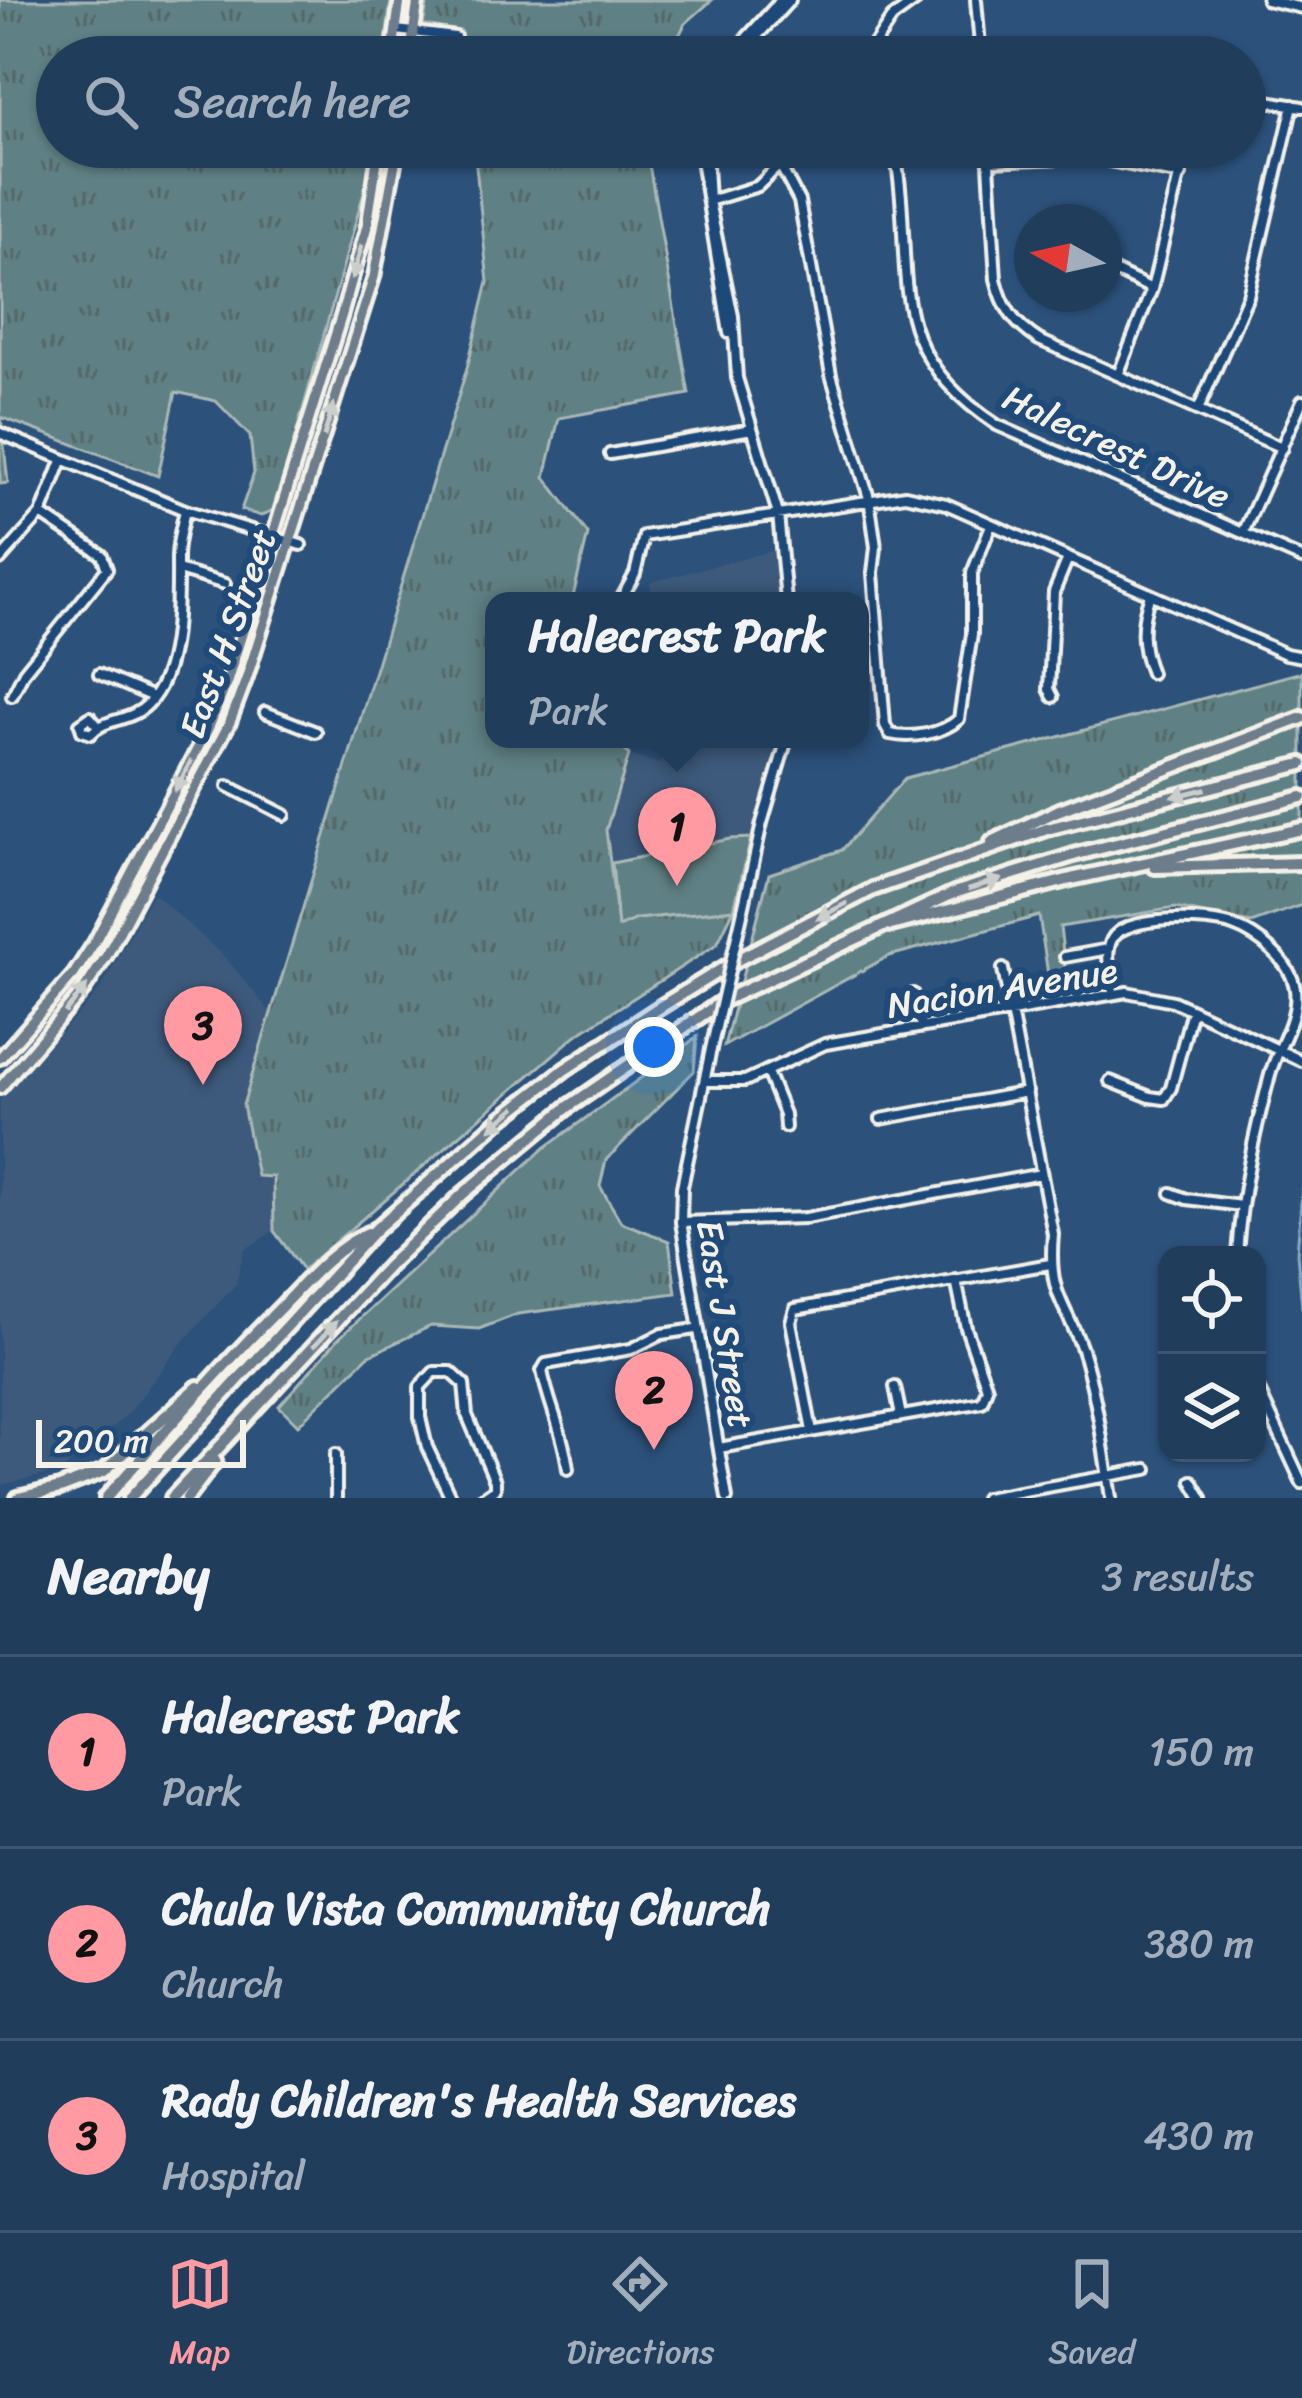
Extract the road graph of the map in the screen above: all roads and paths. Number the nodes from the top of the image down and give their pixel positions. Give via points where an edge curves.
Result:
1 (400, 0) edge
2 (418, 0) edge
3 (785, 0) edge
4 (917, 0) edge
5 (976, 0) edge
6 (1267, 0) edge
7 (1302, 8) edge
8 (396, 30) junction
9 (413, 31) junction
10 (395, 36) edge
11 (412, 36) edge
12 (448, 36) edge
13 (750, 36) edge
14 (756, 36) edge
15 (880, 36) edge
16 (979, 36) edge
17 (1266, 101) edge
18 (1298, 106) edge
19 (376, 168) edge
20 (394, 168) edge
21 (703, 168) edge
22 (780, 168) edge
23 (782, 168) edge
24 (896, 168) edge
25 (989, 168) edge
26 (1145, 168) edge
27 (1182, 168) edge
28 (1181, 175) junction
29 (709, 201) junction
30 (1122, 275) edge
31 (1152, 289) junction
32 (1118, 374) junction
33 (1302, 401) edge
34 (1198, 410) junction
35 (752, 429) junction
36 (0, 434) edge
37 (1282, 448) junction
38 (610, 454) dead end
39 (62, 461) junction
40 (869, 499) junction
41 (189, 512) junction
42 (41, 514) junction
43 (778, 514) junction
44 (992, 525) junction
45 (1243, 533) junction
46 (272, 536) junction
47 (295, 544) junction
48 (1067, 558) junction
49 (1302, 559) edge
50 (0, 560) edge
51 (178, 570) junction
52 (225, 584) dead end
53 (625, 592) edge
54 (785, 592) edge
55 (1150, 596) junction
56 (1302, 657) edge
57 (1151, 673) dead end
58 (99, 674) dead end
59 (12, 696) dead end
60 (153, 697) junction
61 (1053, 697) dead end
62 (265, 712) dead end
63 (1302, 718) edge
64 (97, 725) dead end
65 (316, 732) dead end
66 (784, 748) edge
67 (1302, 764) edge
68 (229, 786) dead end
69 (1302, 797) edge
70 (285, 815) dead end
71 (1302, 829) edge
72 (1302, 862) edge
73 (940, 866) junction
74 (1134, 867) junction
75 (877, 927) junction
76 (1108, 949) junction
77 (1065, 957) dead end
78 (1004, 969) dead end
79 (1113, 993) junction
80 (913, 994) dead end
81 (1012, 1010) junction
82 (1192, 1010) junction
83 (921, 1026) junction
84 (1278, 1050) junction
85 (0, 1058) edge
86 (1302, 1061) edge
87 (767, 1072) junction
88 (706, 1081) junction
89 (1110, 1081) dead end
90 (0, 1088) edge
91 (1027, 1091) junction
92 (881, 1119) dead end
93 (785, 1127) dead end
94 (1041, 1174) junction
95 (1171, 1193) dead end
96 (1241, 1206) junction
97 (681, 1222) junction
98 (376, 1229) junction
99 (1238, 1246) edge
100 (1050, 1264) junction
101 (956, 1280) junction
102 (697, 1329) junction
103 (206, 1383) junction
104 (895, 1387) dead end
105 (1266, 1405) edge
106 (901, 1416) junction
107 (245, 1420) junction
108 (812, 1431) junction
109 (719, 1448) junction
110 (335, 1454) dead end
111 (568, 1469) dead end
112 (1147, 1469) dead end
113 (1108, 1476) junction
114 (1192, 1481) dead end
115 (1302, 1483) edge
116 (18, 1498) edge
117 (106, 1498) edge
118 (130, 1498) edge
119 (172, 1498) edge
120 (188, 1498) edge
121 (335, 1498) edge
122 (451, 1498) edge
123 (482, 1498) edge
124 (728, 1498) edge
125 (985, 1498) edge
126 (1111, 1498) edge
127 (1202, 1498) edge

1 - 8 main road
2 - 9 main road
3 - 13 street
3 - 14 street
4 - 15 street
5 - 16 street
6 - 7 street
8 - 9 street
8 - 10 main road
9 - 11 main road
9 - 12 street
17 - 18 street
18 - 34 street via 1248,296
19 -> 46 main road, East H Street via 367,226
47 -> 20 main road, East H Street via 374,277
21 - 29 street
22 - 29 street via 758,186
23 - 40 street via 799,201 832,375
24 - 45 street, Halecrest Drive via 908,313 929,362 966,404
25 - 32 street via 996,280 1009,316 1039,340
26 - 28 street
27 - 28 street
28 - 31 street
29 - 35 street
30 - 31 street
31 - 32 street
32 - 34 street
33 - 37 street
34 - 37 street
35 - 38 street
35 - 43 street
36 - 39 street
37 - 45 street
39 - 41 street
39 - 42 street
40 - 43 street
40 - 44 street via 927,497
40 - 44 street via 885,725 898,736 945,730 959,719 972,573
41 - 46 street
41 - 51 street
42 - 50 street
42 - 59 street via 102,555 106,569
43 - 53 street via 644,536
43 - 54 street
44 - 48 street
45 - 49 street, Halecrest Drive
46 - 47 street
46 -> 85 main road, East H Street via 209,727 84,960
90 -> 47 main road, East H Street via 85,990 140,895 230,722
48 - 55 street
48 - 61 street via 1054,592
51 - 52 street
51 - 60 street via 177,633
55 - 56 street
55 - 57 street via 1142,627
58 - 60 street
60 - 64 street via 125,719
62 - 65 street
63 - 73 highway via 1057,811
66 - 88 street, East J Street, bridge
67 -> 73 highway via 1047,829
68 - 70 street
75 -> 69 highway via 1077,854
71 - 74 highway
72 - 74 highway
73 -> 98 highway via 873,889 657,1009 518,1106
74 - 75 highway
107 -> 75 highway via 389,1265 568,1107 724,1000
76 - 77 street
76 - 79 street
76 - 84 street via 1114,934 1132,924 1208,921 1244,930 1284,964 1294,984 1294,1012
78 - 81 street
79 - 81 street, Nacion Avenue
79 - 82 street, Nacion Avenue via 1157,996
80 - 83 street
81 - 83 street, Nacion Avenue
81 - 91 street
82 - 84 street, Nacion Avenue
82 - 89 street via 1164,1099
83 - 87 street, Nacion Avenue via 825,1044
84 - 86 street, Nacion Avenue
84 - 96 street
87 - 88 street, Nacion Avenue
87 - 93 street
88 - 97 street, East J Street
91 - 92 street
91 - 94 street
94 - 97 street via 806,1219
94 - 100 street
95 - 96 street
96 - 99 street
97 - 102 street, East J Street
98 - 103 highway via 350,1241
98 - 118 highway
100 - 101 street
100 - 113 street via 1058,1304 1084,1354
101 - 106 street via 987,1388 982,1402
101 - 108 street via 795,1309
102 - 109 street, East J Street
102 - 111 street via 546,1364
103 - 116 highway via 104,1472
103 - 117 highway
104 - 106 street
105 - 115 street
106 - 108 street
107 - 119 highway
107 - 120 highway
108 - 109 street
109 - 124 street, East J Street
110 - 121 street
112 - 113 street
113 - 125 street
113 - 126 street
114 - 127 street
122 - 123 street via 420,1417 419,1387 438,1370 464,1384 466,1415 496,1480

